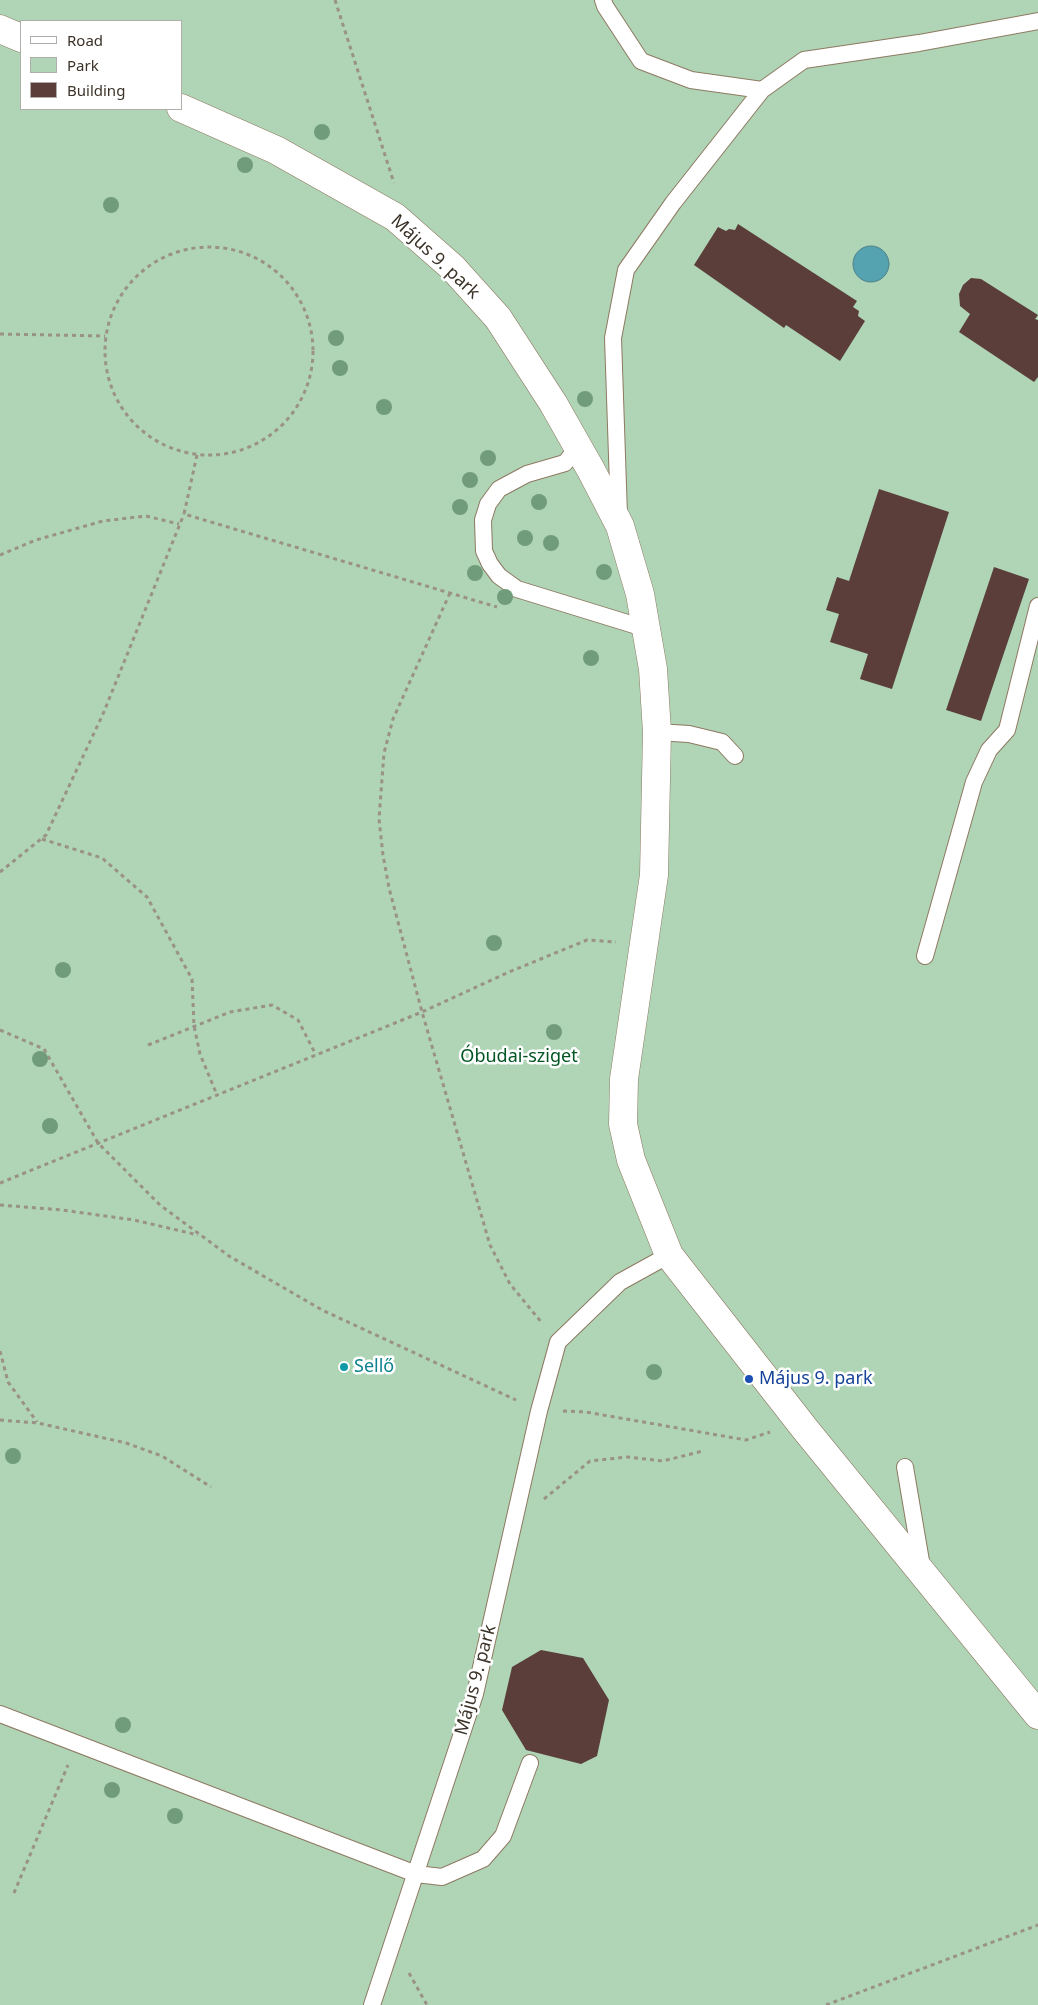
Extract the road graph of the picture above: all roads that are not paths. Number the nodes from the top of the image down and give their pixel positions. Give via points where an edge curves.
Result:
1 (603, 0) edge
2 (1038, 21) edge
3 (0, 29) edge
4 (20, 38) edge
5 (762, 90) junction
6 (182, 108) edge
7 (576, 442) junction
8 (554, 466) junction
9 (592, 470) junction
10 (620, 526) junction
11 (1038, 606) edge
12 (647, 628) junction
13 (657, 732) junction
14 (734, 756) dead end
15 (925, 956) dead end
16 (669, 1255) junction
17 (905, 1467) dead end
18 (923, 1574) junction
19 (0, 1714) edge
20 (1038, 1715) edge
21 (530, 1763) dead end
22 (416, 1874) junction
23 (372, 2005) edge

1 - 5 lane via 641,61 691,80
2 - 5 lane via 804,60
3 - 4 street
5 - 10 lane via 673,203 626,270 613,338
6 - 7 street, Május 9. park via 276,150 394,217 453,268 498,318
7 - 8 lane via 565,463
7 - 9 street, Május 9. park
8 - 9 lane
8 - 12 lane via 528,474 499,489 488,504 482,536 490,564 499,576 517,589
9 - 10 street, Május 9. park
10 - 12 street, Május 9. park
11 - 15 lane via 1007,730 990,750 974,782
12 - 13 street, Május 9. park
13 - 14 lane via 689,734 722,742
13 - 16 street, Május 9. park via 654,875 624,1079 623,1124 630,1160
16 - 18 street, Május 9. park
16 - 22 lane, Május 9. park via 620,1282 558,1342 539,1411 475,1694
17 - 18 lane
18 - 20 street, Május 9. park
19 - 22 lane
21 - 22 lane via 503,1836 483,1859 442,1877
22 - 23 lane, Május 9. park

